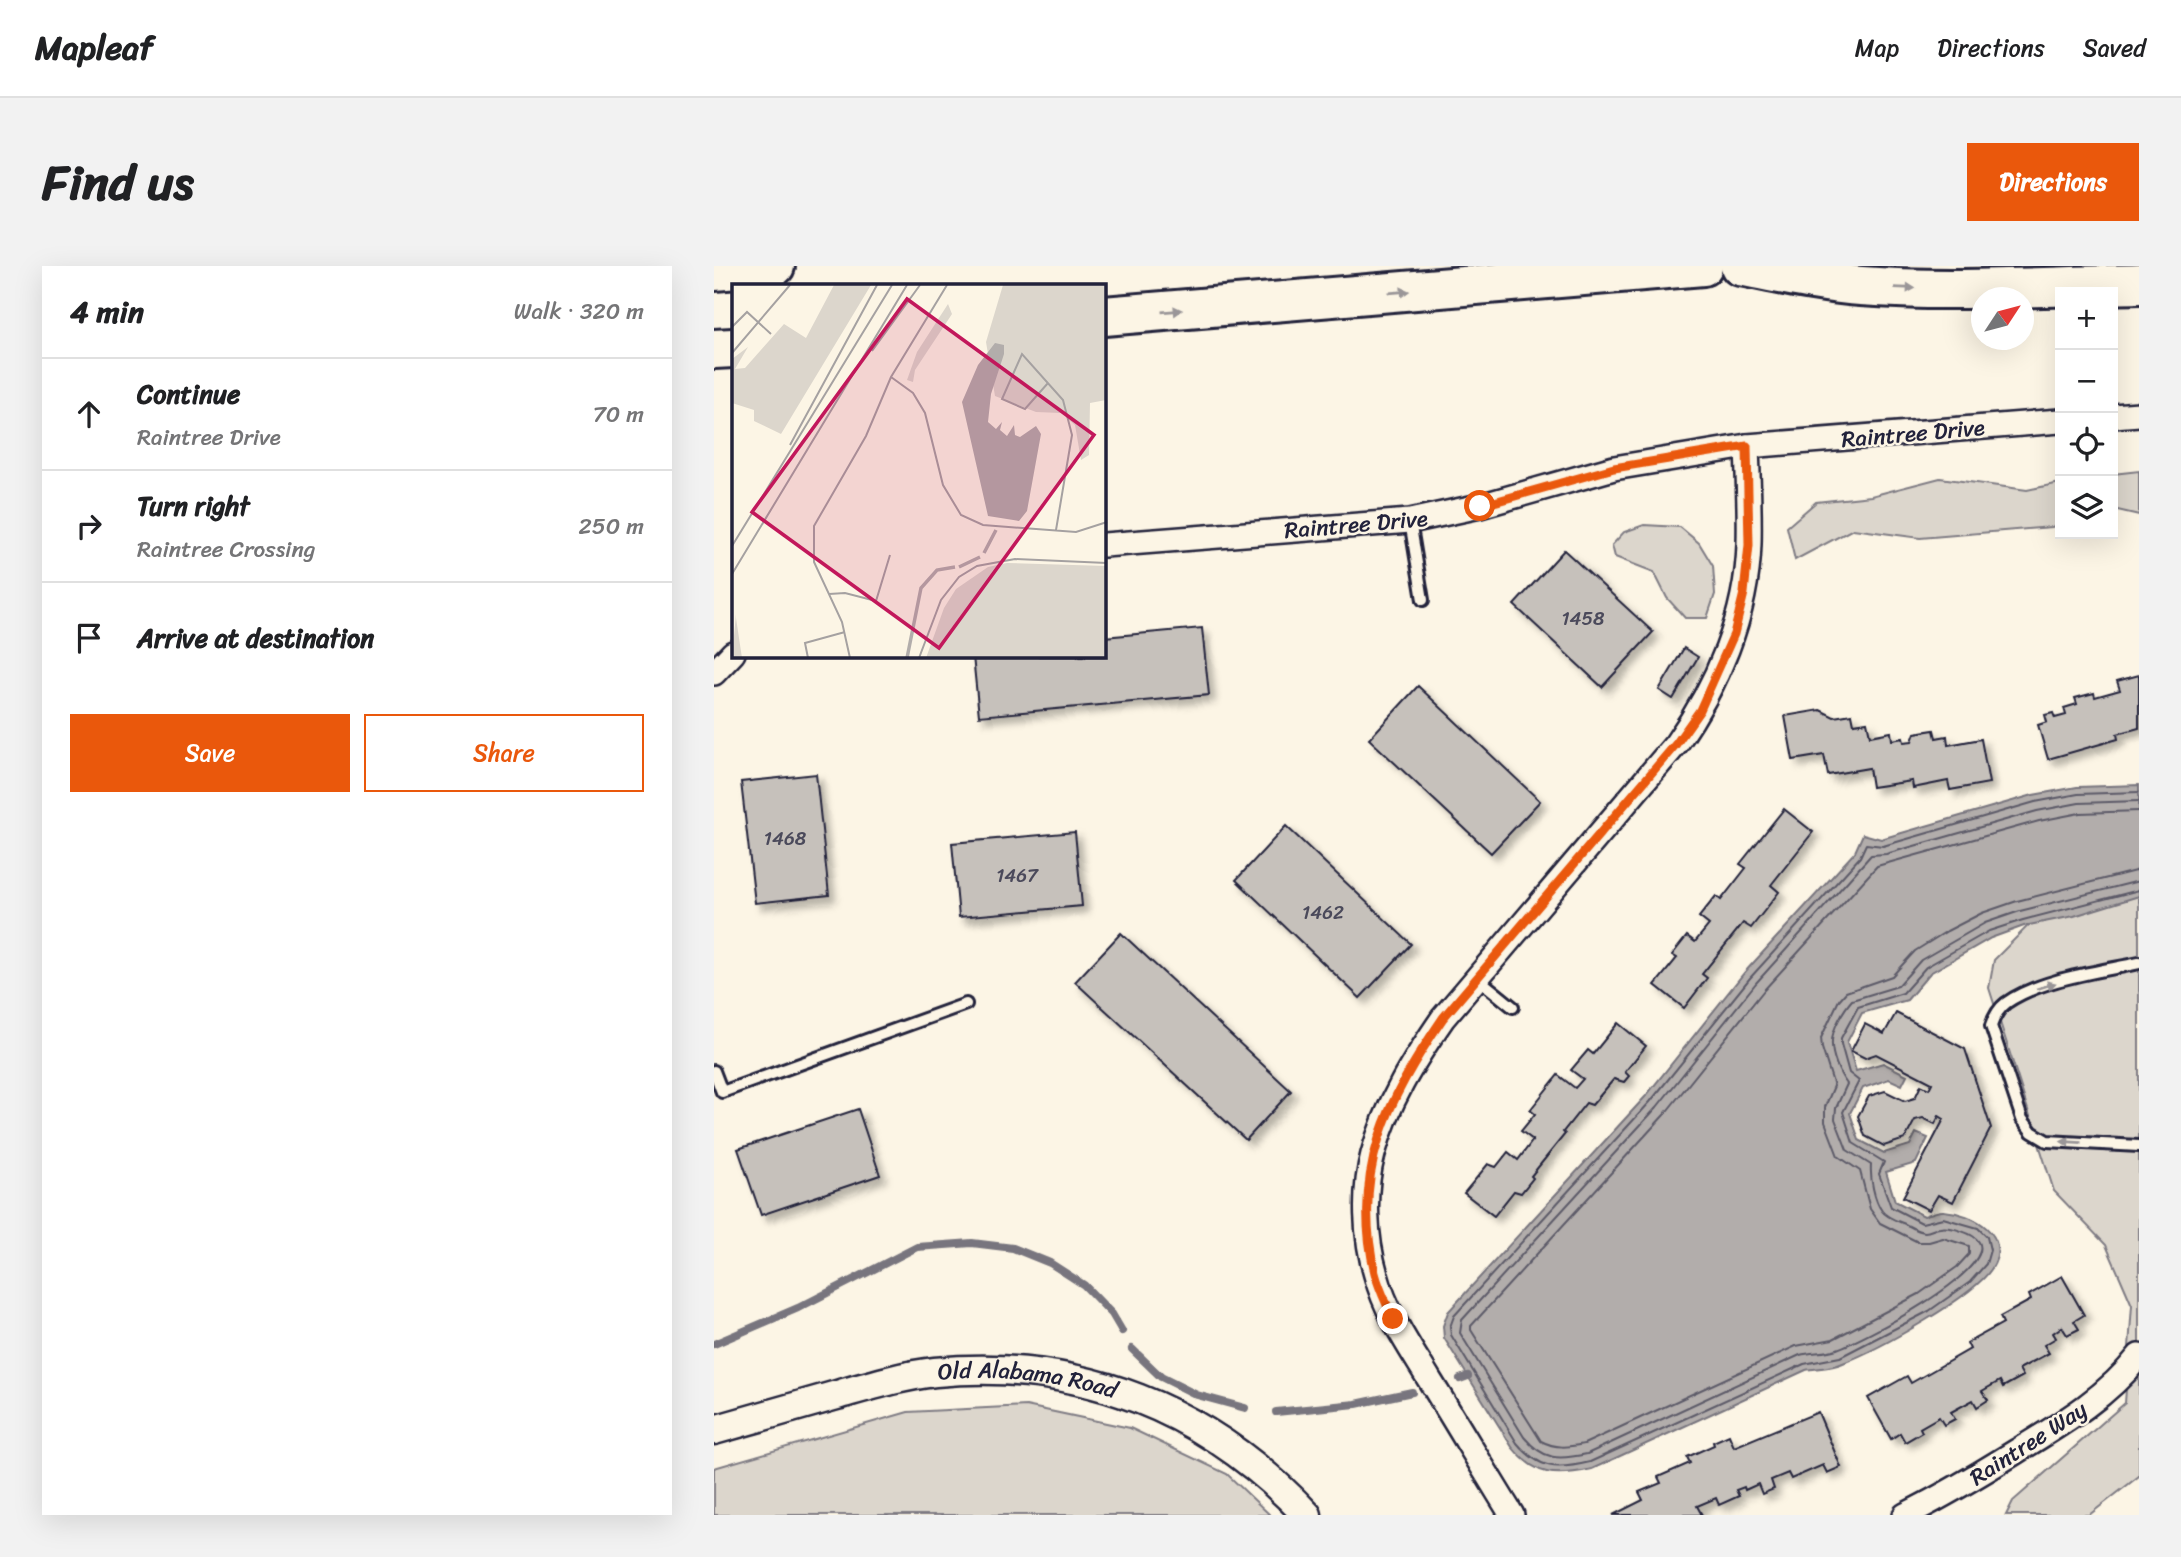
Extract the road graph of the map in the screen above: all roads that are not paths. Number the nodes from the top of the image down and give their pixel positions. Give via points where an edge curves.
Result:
1 (775, 266) edge
2 (1703, 266) edge
3 (1740, 266) edge
4 (714, 271) edge
5 (2139, 284) edge
6 (1106, 316) edge
7 (732, 348) edge
8 (714, 349) edge
9 (2139, 414) edge
10 (2118, 416) edge
11 (2055, 421) edge
12 (1747, 446) junction
13 (1410, 522) junction
14 (1106, 545) edge
15 (1423, 600) dead end
16 (732, 654) edge
17 (714, 673) edge
18 (2139, 963) edge
19 (1476, 977) junction
20 (966, 1004) dead end
21 (1513, 1007) dead end
22 (714, 1071) edge
23 (2139, 1146) edge
24 (2139, 1356) edge
25 (714, 1430) edge
26 (1307, 1515) edge
27 (1511, 1515) edge
28 (1905, 1515) edge

1 - 4 highway
6 -> 2 highway
3 -> 5 highway via 1812,281 1874,287
7 - 8 highway
9 - 10 street
11 - 12 street, Raintree Drive
12 - 13 street, Raintree Drive via 1614,468
12 - 19 street via 1749,545 1744,593 1734,634 1700,710
13 - 14 street, Raintree Drive
13 - 15 lane
16 - 17 street
23 -> 18 lane via 2046,1141 2032,1132 2022,1119 1991,1026 2005,1003 2041,986
19 - 21 lane
19 - 27 street via 1411,1065 1388,1110 1367,1192 1369,1231 1376,1275 1393,1319
20 - 22 lane via 722,1092
24 - 28 street, Raintree Way via 2105,1392 2067,1421 1950,1493
25 - 26 street, Old Alabama Road via 933,1372 1037,1373 1088,1382 1144,1400 1194,1424 1239,1452

